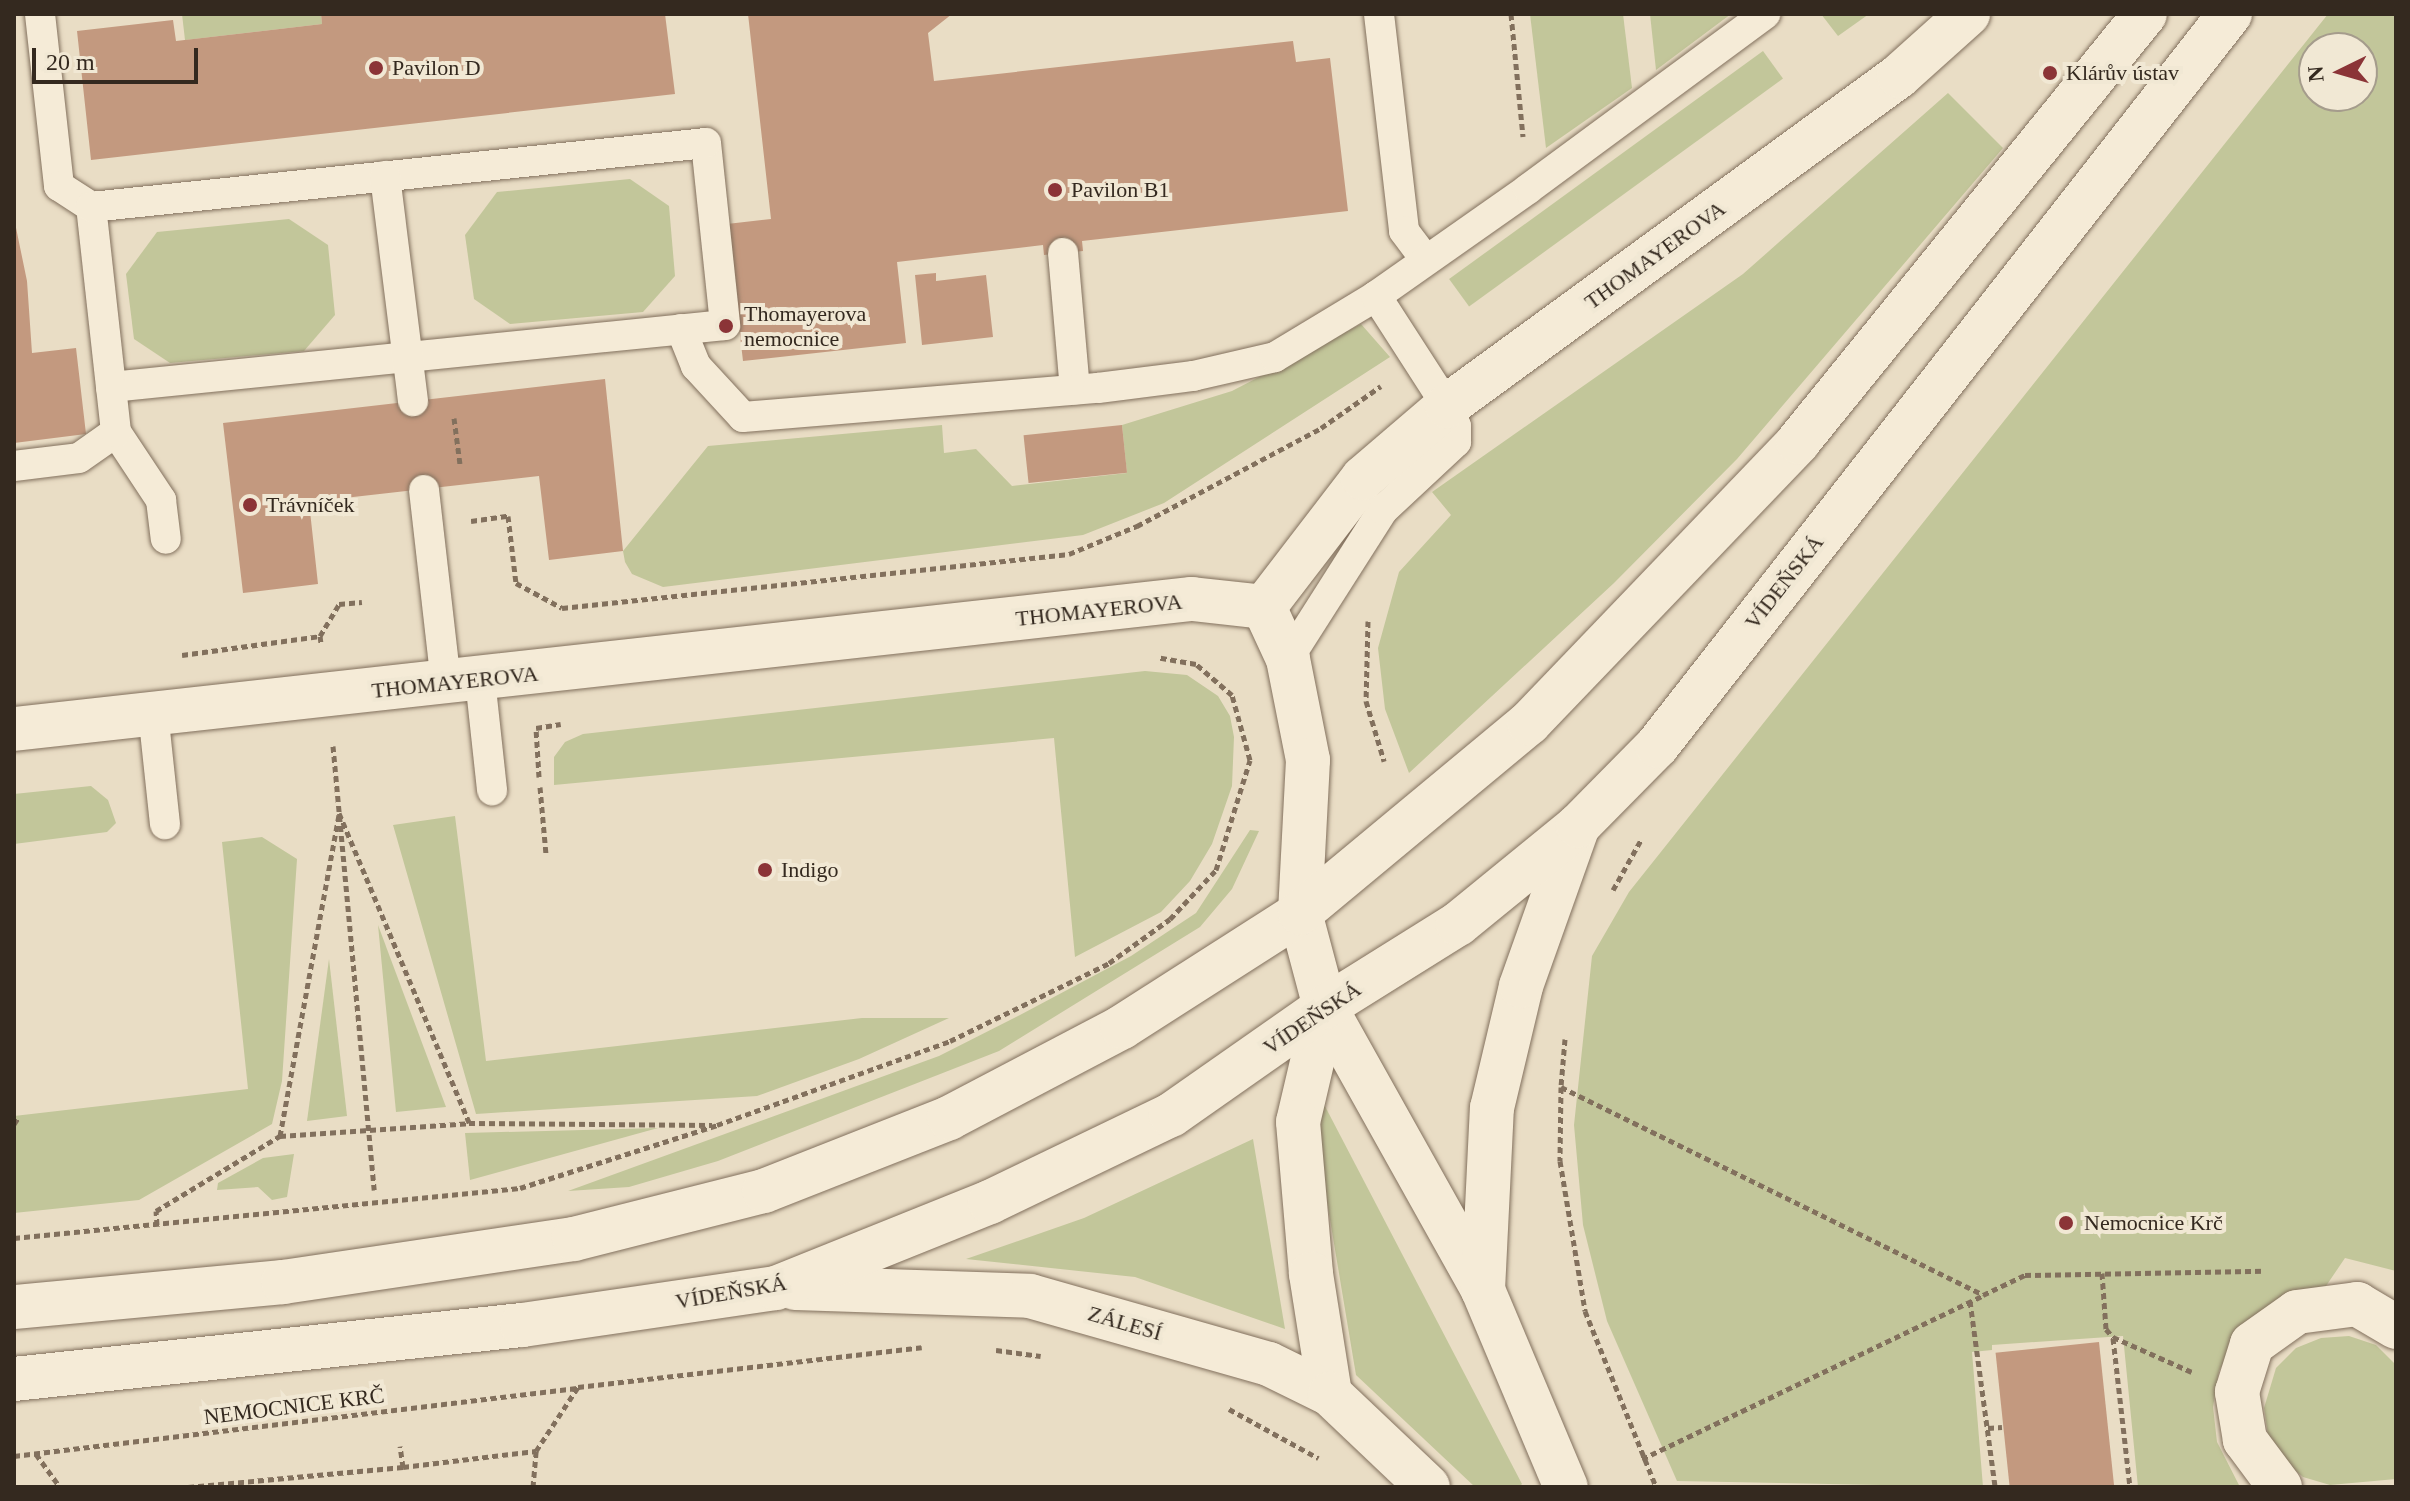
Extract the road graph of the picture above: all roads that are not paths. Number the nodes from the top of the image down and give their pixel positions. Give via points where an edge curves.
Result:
1 (40, 14) edge
2 (1379, 14) edge
3 (1765, 14) edge
4 (1968, 14) edge
5 (2145, 14) edge
6 (2230, 14) edge
7 (385, 176) junction
8 (91, 207) junction
9 (1063, 253) dead end
10 (1425, 259) junction
11 (1376, 296) junction
12 (681, 329) junction
13 (408, 357) junction
14 (111, 387) junction
15 (1075, 389) junction
16 (413, 401) dead end
17 (1447, 406) junction
18 (116, 432) junction
19 (14, 466) edge
20 (424, 490) dead end
21 (166, 539) dead end
22 (1264, 607) junction
23 (1288, 659) junction
24 (463, 681) junction
25 (153, 712) junction
26 (14, 729) edge
27 (492, 790) dead end
28 (165, 824) dead end
29 (1578, 826) junction
30 (1300, 913) junction
31 (1325, 1007) junction
32 (776, 1288) junction
33 (1483, 1290) junction
34 (14, 1307) edge
35 (2396, 1327) edge
36 (14, 1379) edge
37 (1330, 1394) junction
38 (1428, 1487) edge
39 (1566, 1487) edge
40 (2280, 1487) edge

1 - 8 lane via 59,186
2 - 10 lane via 1404,231
3 - 10 lane
4 - 17 main road, THOMAYEROVA via 1899,76
5 - 30 main road via 1798,442 1529,723
6 - 29 main road, VÍDEŇSKÁ via 1657,746
7 - 8 lane
7 - 12 lane via 706,143 725,325
7 - 13 lane
8 - 14 lane
9 - 15 lane
10 - 11 lane
11 - 15 lane via 1275,357 1193,376
11 - 17 lane
12 - 13 lane
12 - 15 lane via 696,366 743,417
13 - 14 lane
13 - 16 lane
14 - 18 lane
17 - 22 main road, THOMAYEROVA via 1363,478
17 - 23 lane via 1456,442 1383,510
18 - 19 lane via 79,458
18 - 21 lane via 161,500
20 - 24 lane
22 - 23 main road
22 - 24 main road, THOMAYEROVA via 1192,599
23 - 30 main road via 1309,771
24 - 25 main road, THOMAYEROVA
24 - 27 lane
25 - 26 main road, THOMAYEROVA
25 - 28 lane
29 - 31 main road, VÍDEŇSKÁ via 1458,924
29 - 33 main road via 1521,986 1492,1108
30 - 31 main road
30 - 34 main road via 1122,1027 949,1118 764,1191 559,1241 283,1282
31 - 32 main road, VÍDEŇSKÁ via 1171,1115 990,1202
31 - 33 main road
31 - 37 main road via 1298,1122 1311,1274
32 - 36 main road, VÍDEŇSKÁ via 522,1325
32 - 37 main road, ZÁLESÍ via 1030,1296 1269,1364
33 - 39 main road
35 - 40 main road via 2357,1304 2297,1312 2252,1344 2237,1392 2245,1440
37 - 38 main road, ZÁLESÍ

